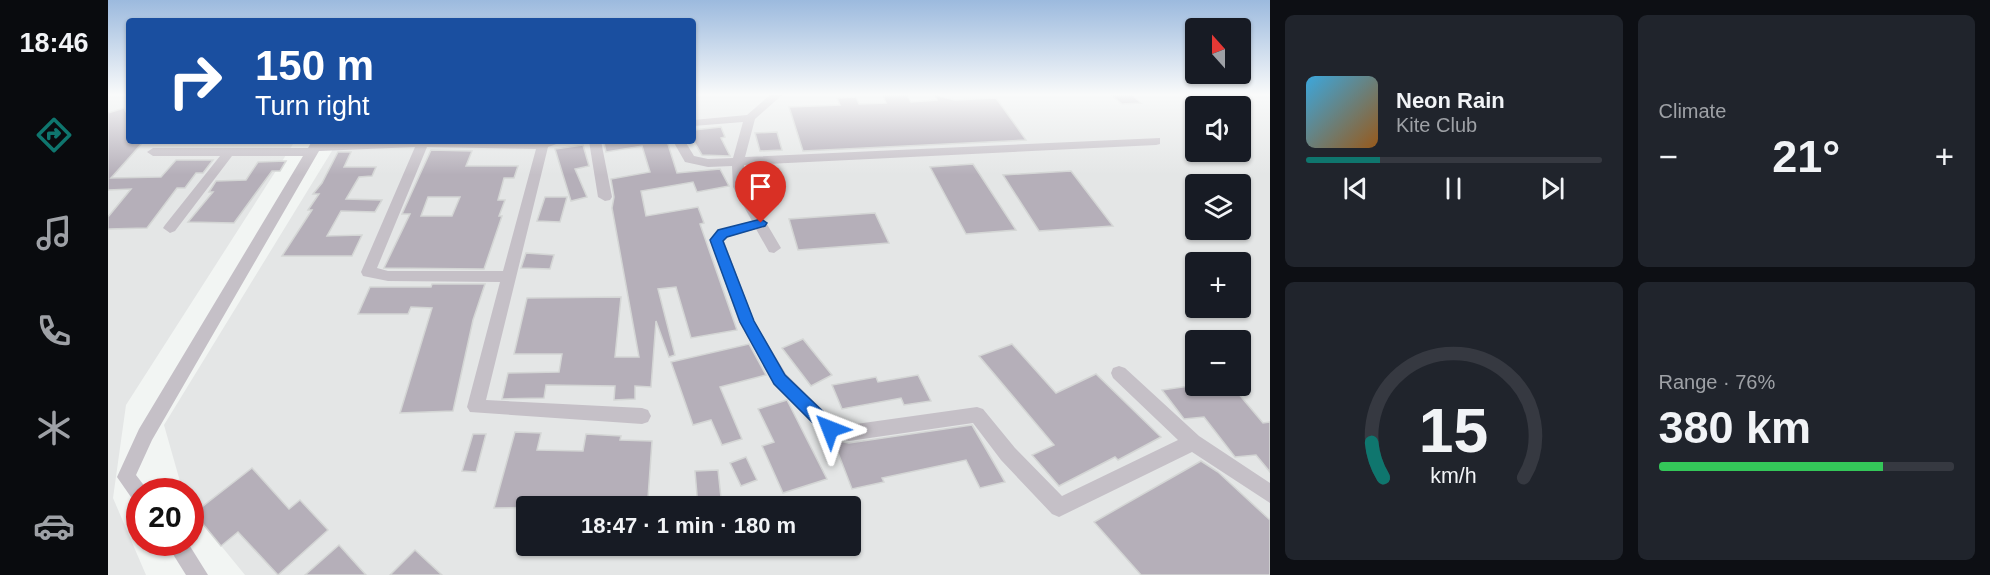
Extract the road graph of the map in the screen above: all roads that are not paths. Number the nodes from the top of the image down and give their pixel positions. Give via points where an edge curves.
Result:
1 (749, 122) edge
2 (1156, 141) dead end
3 (396, 144) edge
4 (423, 144) edge
5 (543, 144) edge
6 (596, 144) edge
7 (681, 144) edge
8 (315, 147) edge
9 (153, 152) dead end
10 (229, 152) junction
11 (738, 162) junction
12 (605, 197) dead end
13 (761, 223) junction
14 (170, 228) dead end
15 (774, 248) dead end
16 (507, 277) junction
17 (1119, 373) dead end
18 (642, 416) dead end
19 (1193, 442) junction
20 (127, 478) edge
21 (1270, 494) edge
22 (185, 556) edge
23 (198, 575) edge

1 - 11 street
2 - 11 street
3 - 8 street
4 - 16 street via 368,272 388,276
5 - 16 street
6 - 12 street
7 - 11 street via 689,159
8 - 10 street
8 - 20 street via 144,435
9 - 10 street
10 - 14 street
11 - 13 street via 739,187
13 - 15 street
13 - 19 street via 723,234 717,240 747,322 780,379 830,429 849,433 977,415 1059,507
16 - 18 street via 476,407
17 - 19 street
19 - 21 street
22 - 23 street

